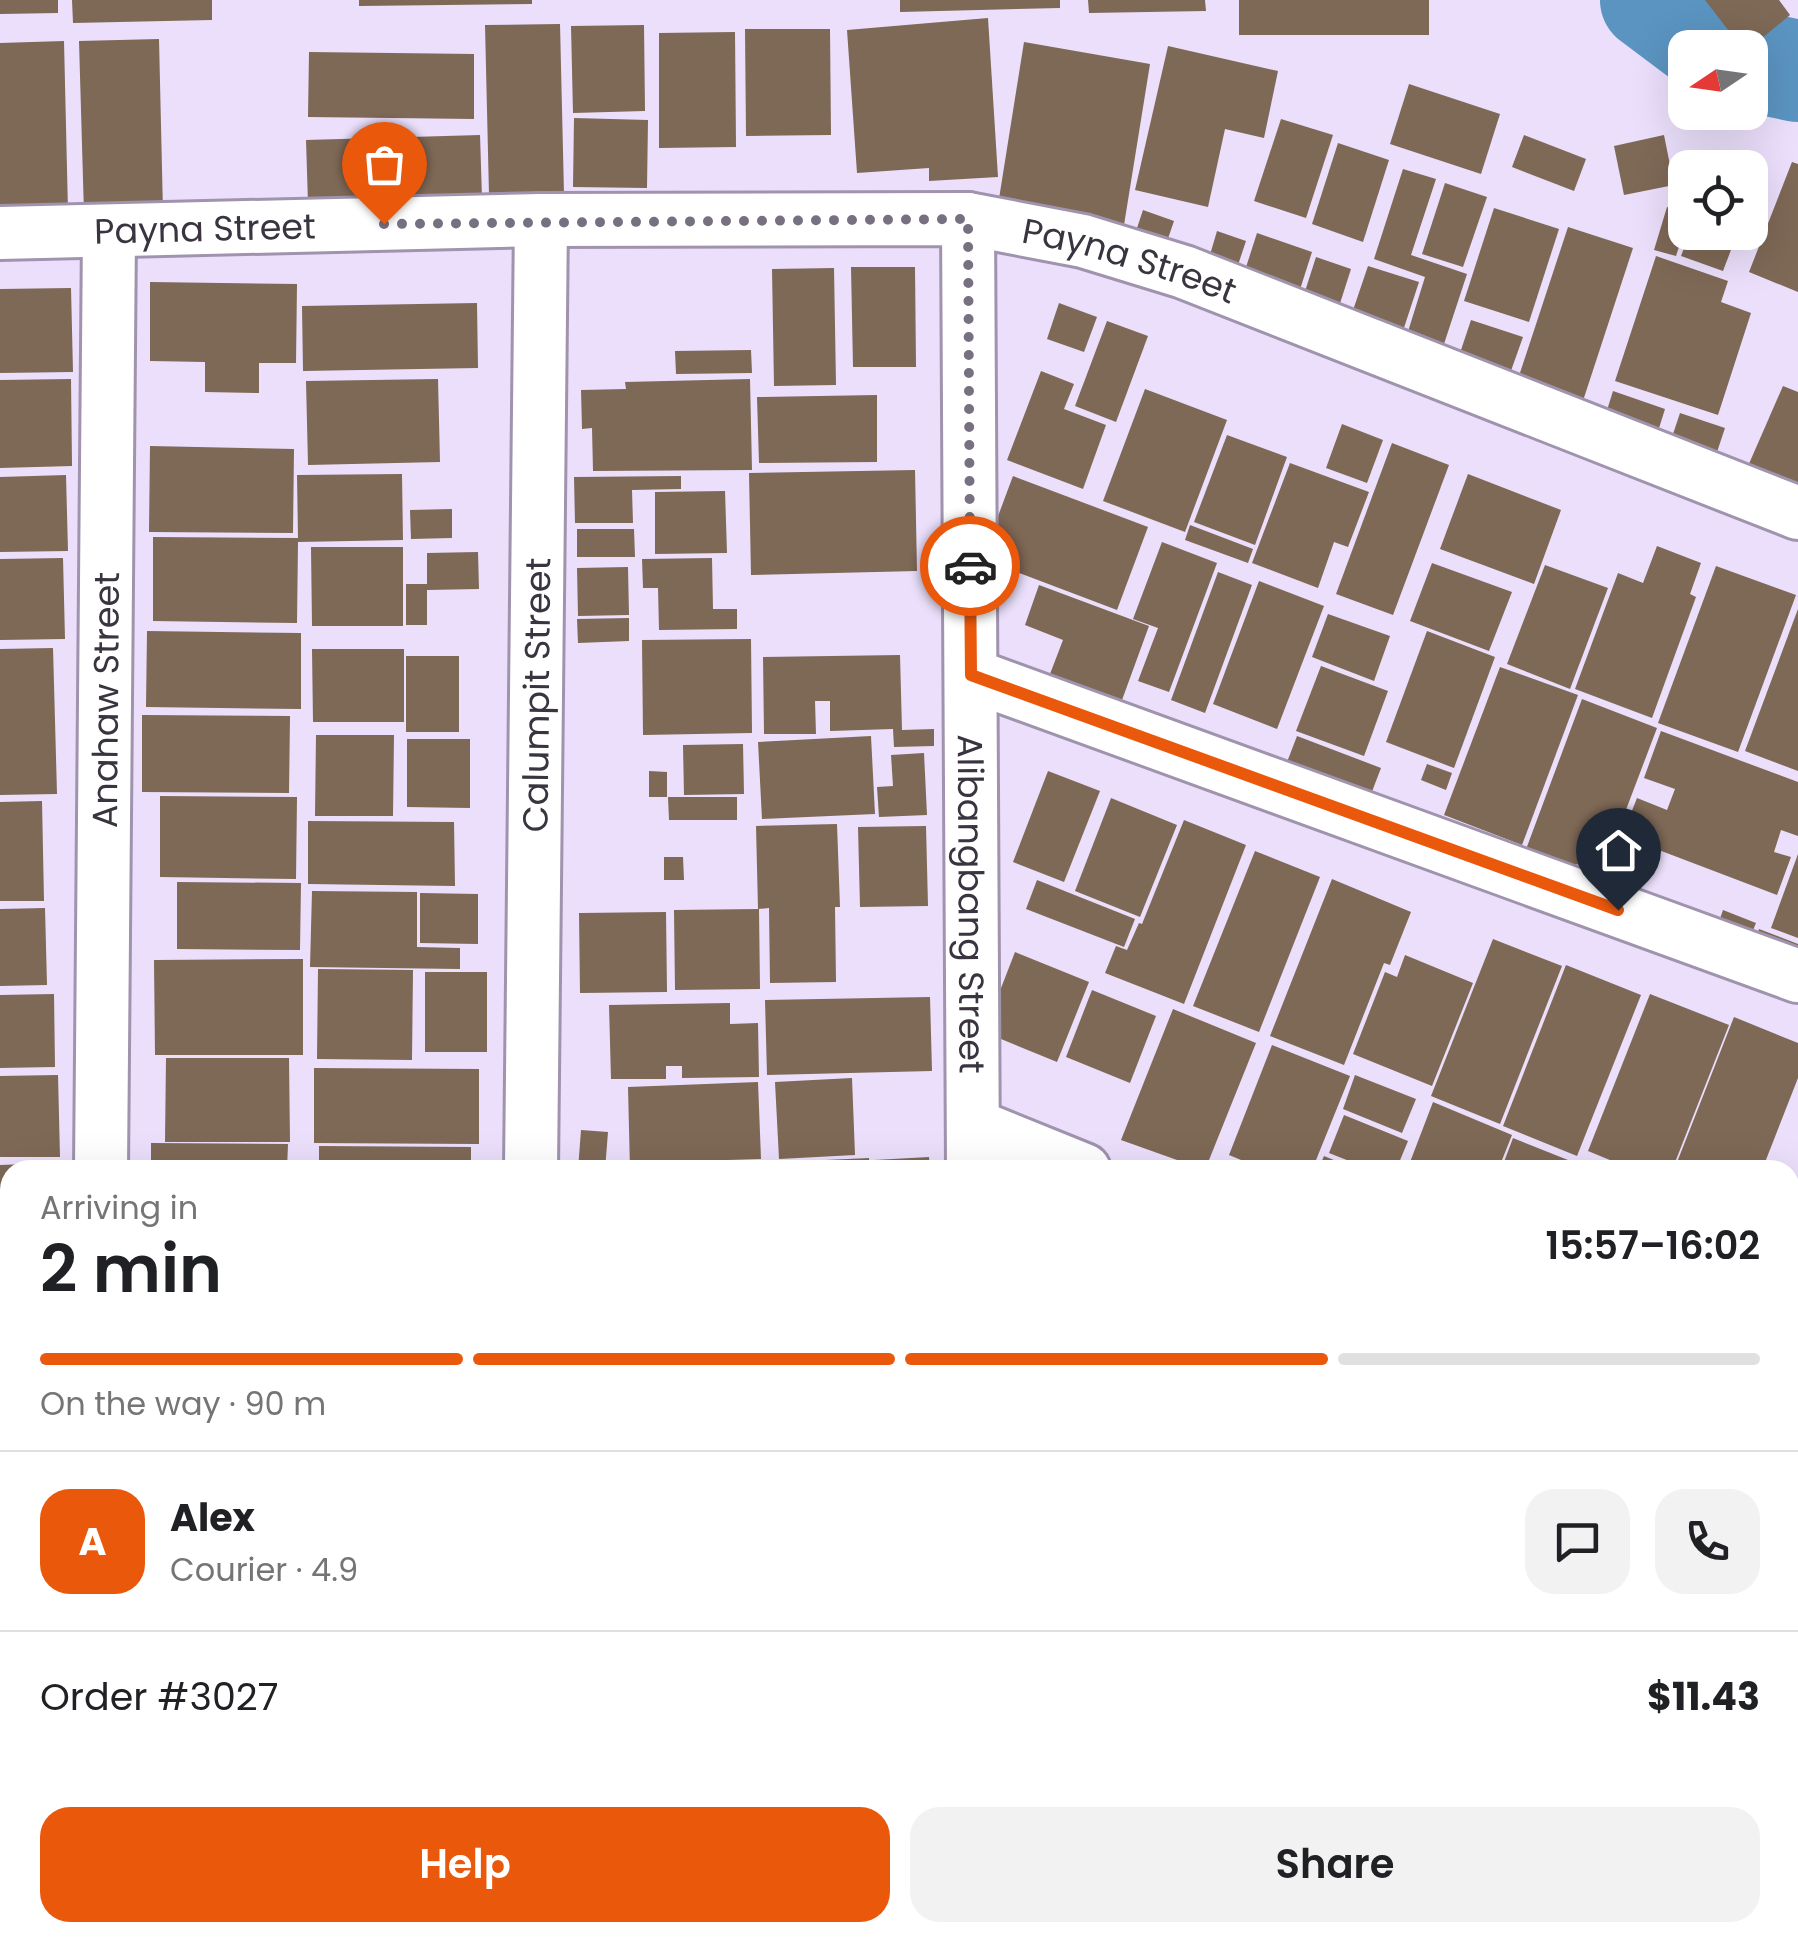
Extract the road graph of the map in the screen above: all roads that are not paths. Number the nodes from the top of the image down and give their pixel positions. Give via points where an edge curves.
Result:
1 (968, 219) junction
2 (541, 220) junction
3 (109, 230) junction
4 (0, 233) edge
5 (1798, 513) edge
6 (971, 675) junction
7 (1798, 976) edge
8 (973, 1148) edge
9 (101, 1160) edge
10 (531, 1160) edge
11 (1034, 1160) edge

1 - 2 street, Payna Street
1 - 5 street, Payna Street via 1084,242 1184,272
1 - 6 street, Alibangbang Street
2 - 3 street, Payna Street
2 - 10 street, Calumpit Street
3 - 4 street, Payna Street
3 - 9 street, Anahaw Street
6 - 7 street
6 - 8 street, Alibangbang Street
8 - 11 street

